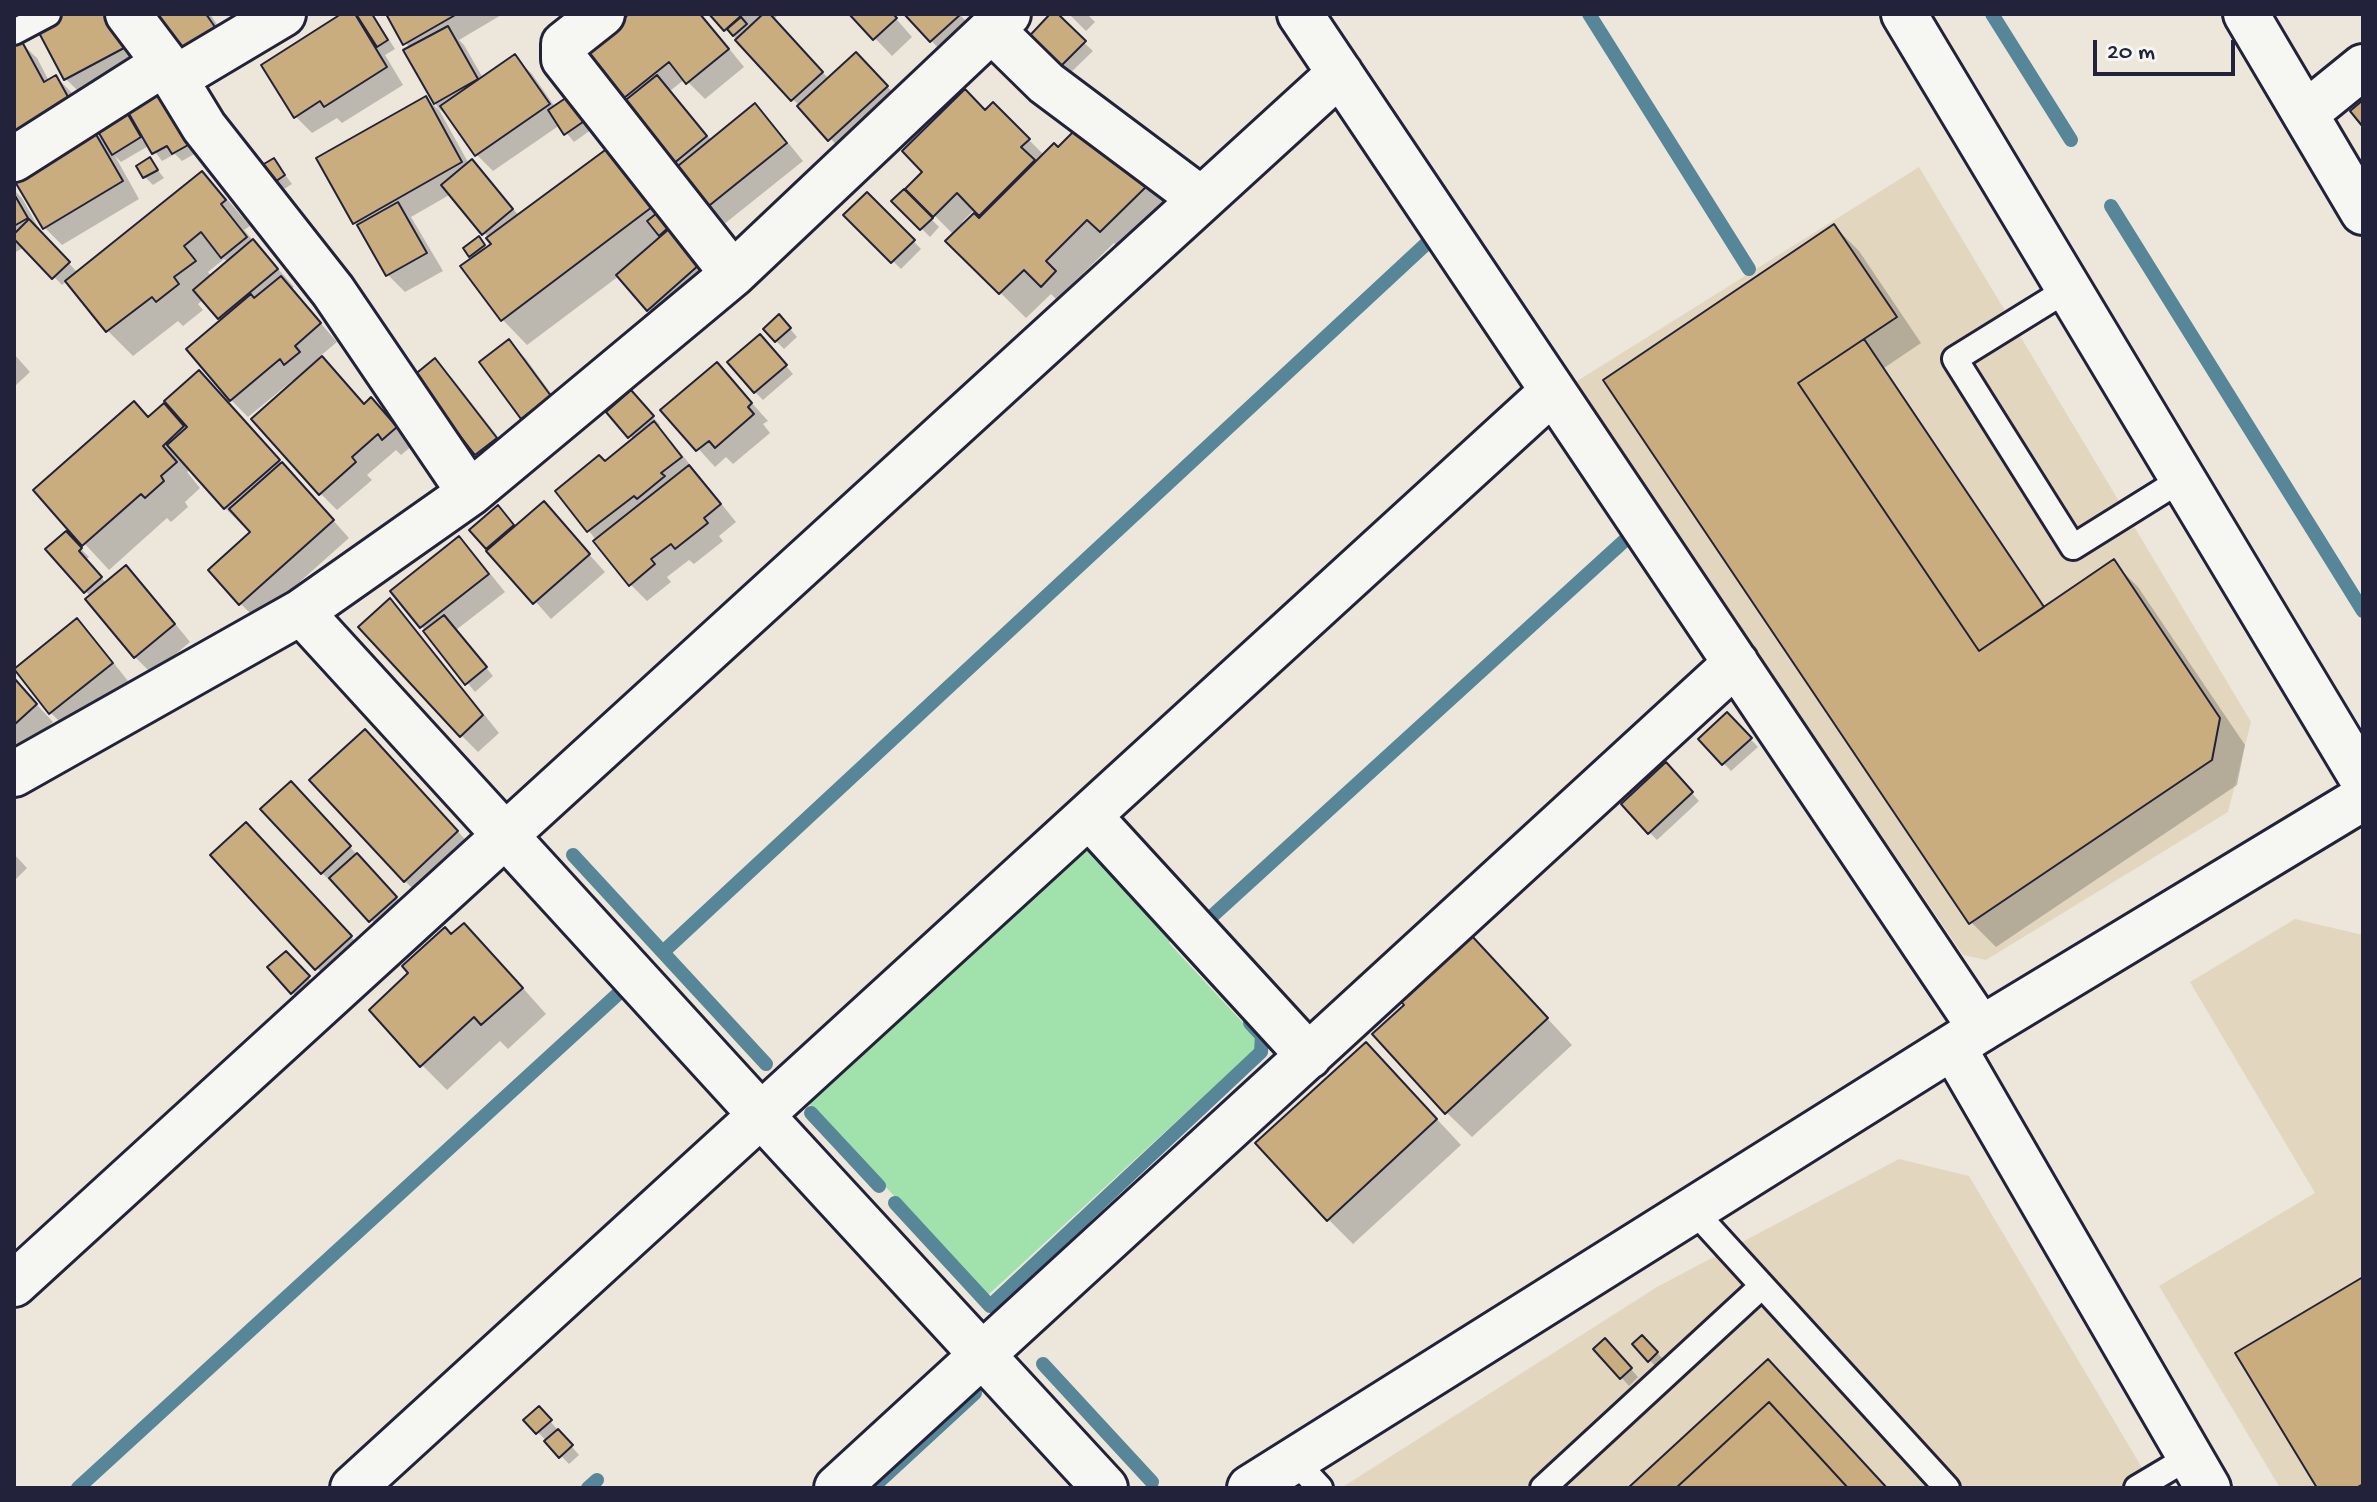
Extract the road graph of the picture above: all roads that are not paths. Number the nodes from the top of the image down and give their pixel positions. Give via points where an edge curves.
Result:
1 (48, 14) edge
2 (128, 14) edge
3 (283, 14) edge
4 (1300, 14) edge
5 (1904, 14) edge
6 (2246, 14) edge
7 (579, 21) edge
8 (1000, 22) edge
9 (14, 32) edge
10 (2363, 67) edge
11 (170, 71) junction
12 (1340, 73) junction
13 (2305, 114) junction
14 (14, 159) edge
15 (1201, 199) junction
16 (2363, 212) edge
17 (733, 274) junction
18 (2068, 289) junction
19 (1553, 391) junction
20 (2182, 479) junction
21 (470, 493) junction
22 (301, 612) junction
23 (1736, 663) junction
24 (14, 774) edge
25 (2363, 780) edge
26 (2363, 798) edge
27 (1089, 816) junction
28 (505, 835) junction
29 (1967, 1038) junction
30 (1309, 1056) junction
31 (761, 1115) junction
32 (1693, 1210) junction
33 (14, 1284) edge
34 (1761, 1287) junction
35 (982, 1355) junction
36 (2198, 1472) edge
37 (1307, 1474) edge
38 (353, 1488) edge
39 (837, 1488) edge
40 (1105, 1488) edge
41 (1250, 1488) edge
42 (1543, 1488) edge
43 (1947, 1488) edge
44 (2137, 1488) edge

1 - 9 lane
2 - 11 street
3 - 11 street
4 - 12 street
5 - 18 street
6 - 13 street
7 - 17 street via 564,44 564,59
8 - 15 street via 1046,83
8 - 17 street
10 - 13 street
11 - 14 street
11 - 21 street via 204,127 333,291
12 - 15 street
12 - 19 street
13 - 16 street
15 - 28 street
17 - 21 street
18 - 20 street
18 - 20 lane via 1955,359 2073,547
19 - 23 street
19 - 27 street
20 - 25 street
21 - 22 street
22 - 24 street
22 - 28 street
23 - 29 street
23 - 30 street
26 - 29 street
27 - 30 street
27 - 31 street
28 - 31 street
28 - 33 street
29 - 32 street
29 - 36 street
30 - 35 street
31 - 35 street
31 - 38 street
32 - 34 lane
32 - 37 street
34 - 42 lane
34 - 43 lane
35 - 39 street
35 - 40 street
36 - 44 lane
37 - 41 street

